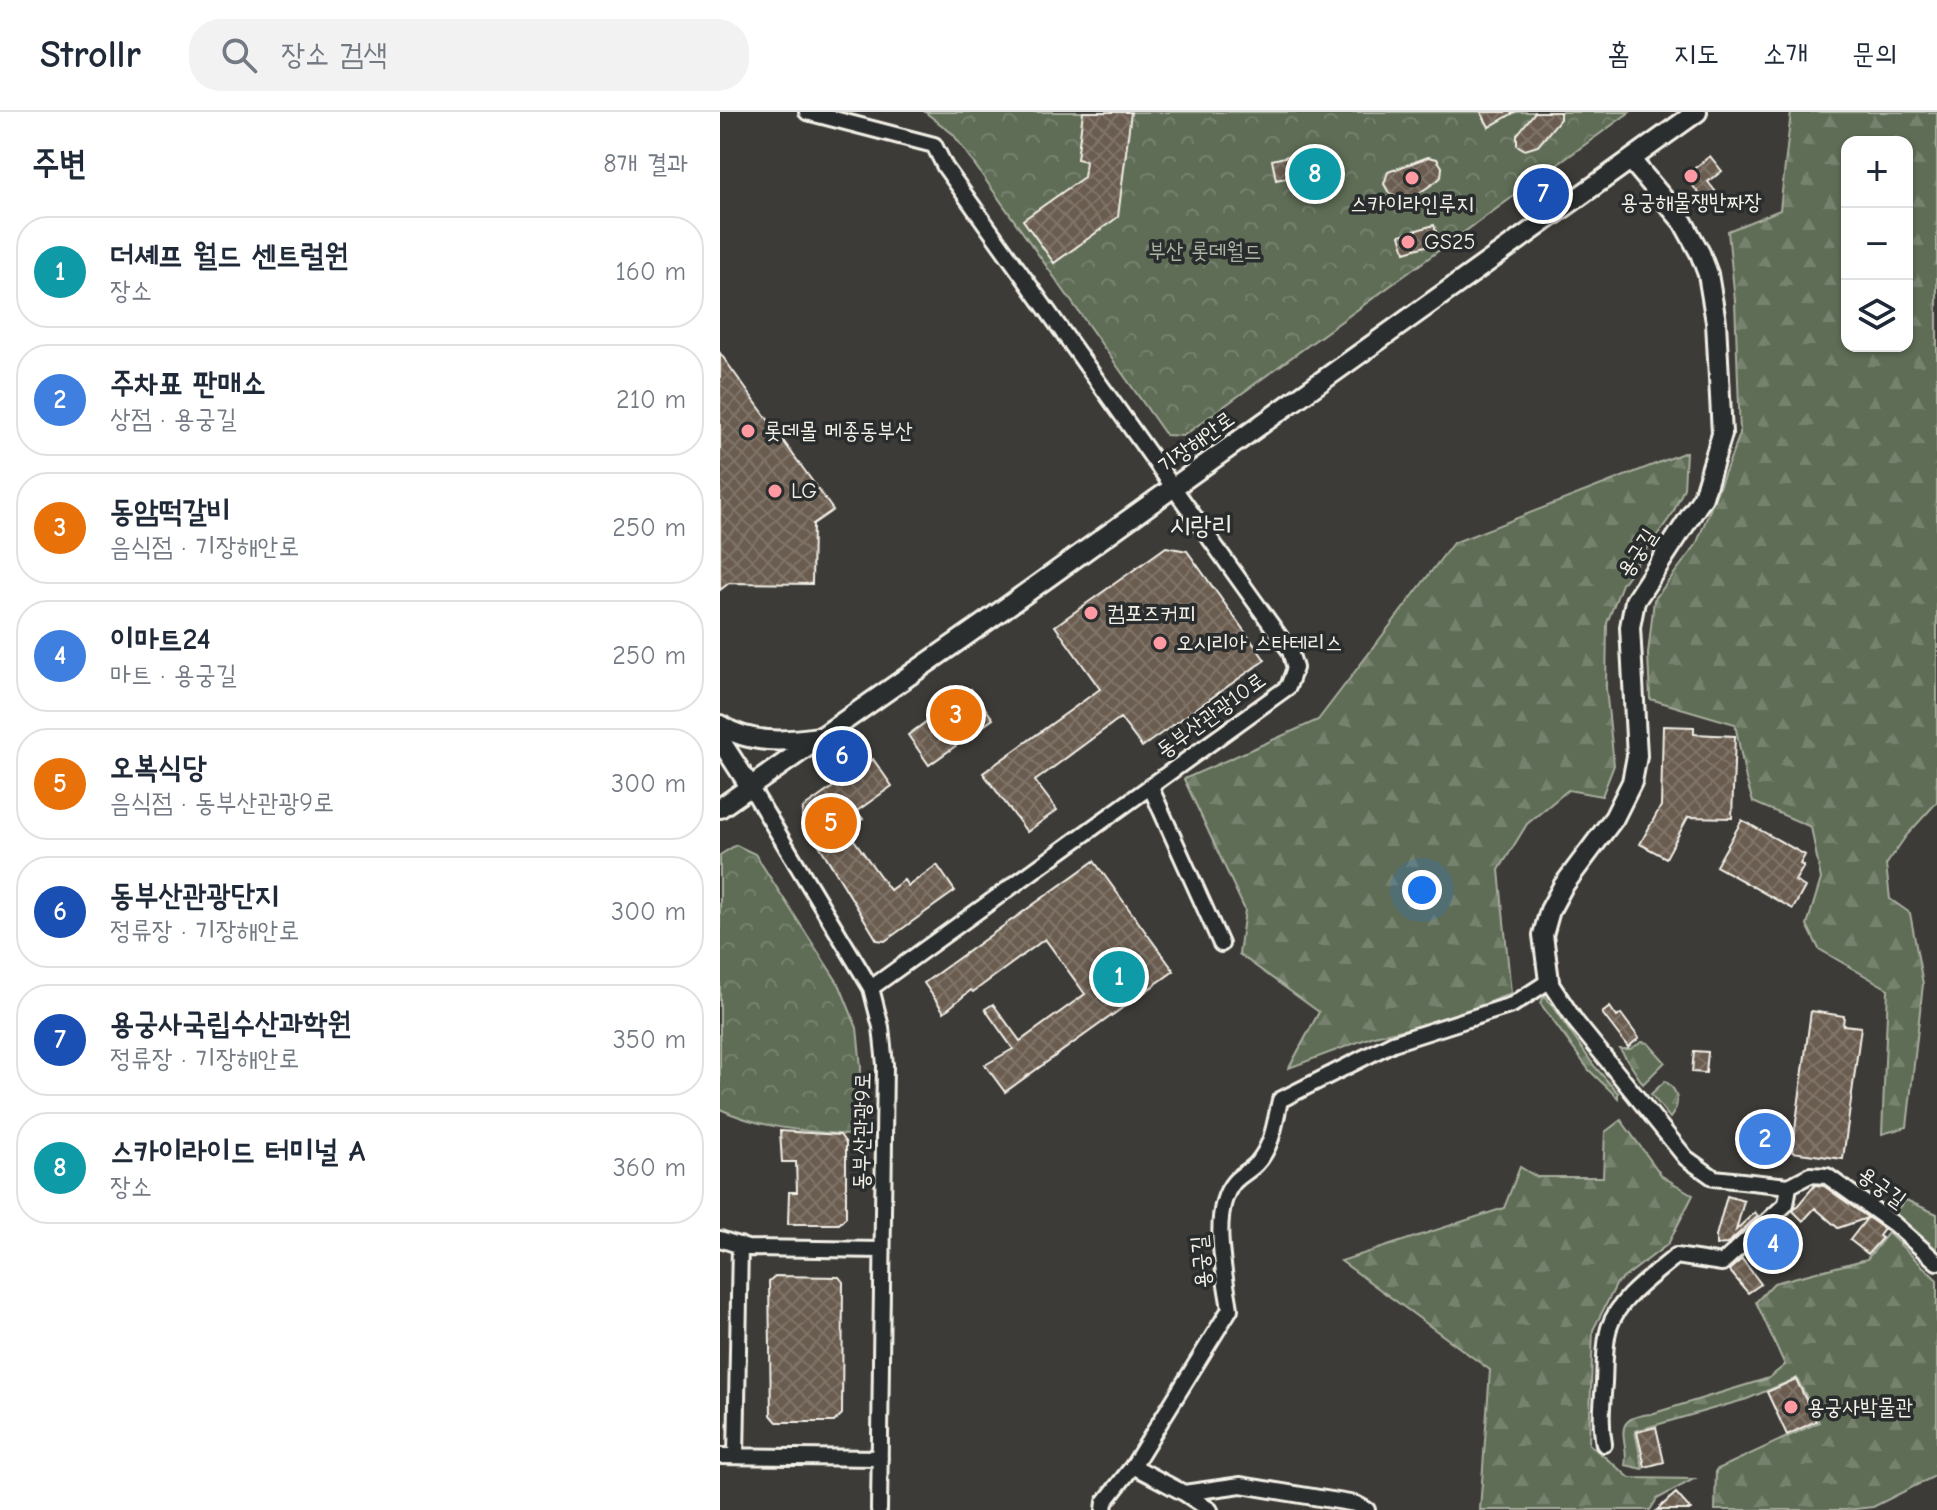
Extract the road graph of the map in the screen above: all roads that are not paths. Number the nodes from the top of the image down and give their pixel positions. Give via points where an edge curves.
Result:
1 (807, 112) edge
2 (1697, 112) edge
3 (1631, 160) junction
4 (1175, 487) junction
5 (720, 725) edge
6 (821, 737) junction
7 (720, 740) edge
8 (1150, 786) junction
9 (751, 788) junction
10 (720, 808) edge
11 (1221, 944) dead end
12 (1549, 981) junction
13 (871, 988) junction
14 (1789, 1186) junction
15 (720, 1239) edge
16 (740, 1245) junction
17 (882, 1250) junction
18 (1937, 1262) edge
19 (1604, 1444) dead end
20 (720, 1456) edge
21 (736, 1456) junction
22 (880, 1458) junction
23 (1133, 1466) junction
24 (1184, 1493) junction
25 (879, 1510) edge
26 (1104, 1510) edge
27 (1210, 1510) edge
28 (1367, 1510) edge

1 - 4 street, 동부산관광10로 via 934,145
2 - 3 main road, 기장해안로
3 - 4 main road, 기장해안로
3 - 12 main road, 용궁길 via 1683,222 1708,274 1722,434 1703,497 1635,601 1630,627 1637,756 1632,782 1614,818 1550,910 1543,935
4 - 6 main road, 기장해안로
4 - 8 street, 동부산관광10로 via 1290,651 1295,668 1288,687
5 - 6 main road via 757,740
6 - 9 main road, 기장해안로
7 - 9 main road
8 - 11 street
8 - 13 street, 동부산관광10로
9 - 10 main road, 기장해안로
9 - 13 street, 동부산관광9로
12 - 14 street, 용궁길 via 1686,1158 1714,1178
12 - 23 street, 용궁길 via 1512,1005 1393,1043 1280,1100 1270,1143 1257,1163 1232,1184 1224,1205 1220,1243 1230,1309
13 - 17 street, 동부산관광9로 via 885,1065
14 - 18 street, 용궁길 via 1810,1175 1827,1176
14 - 19 street via 1786,1204 1722,1263 1676,1256 1621,1307 1606,1346
15 - 16 street
16 - 17 street
16 - 21 street
17 - 22 street, 동부산관광9로
20 - 21 street
21 - 22 street
22 - 25 street, 동부산관광9로
23 - 24 street
23 - 26 street
24 - 27 street
24 - 28 street via 1241,1485

